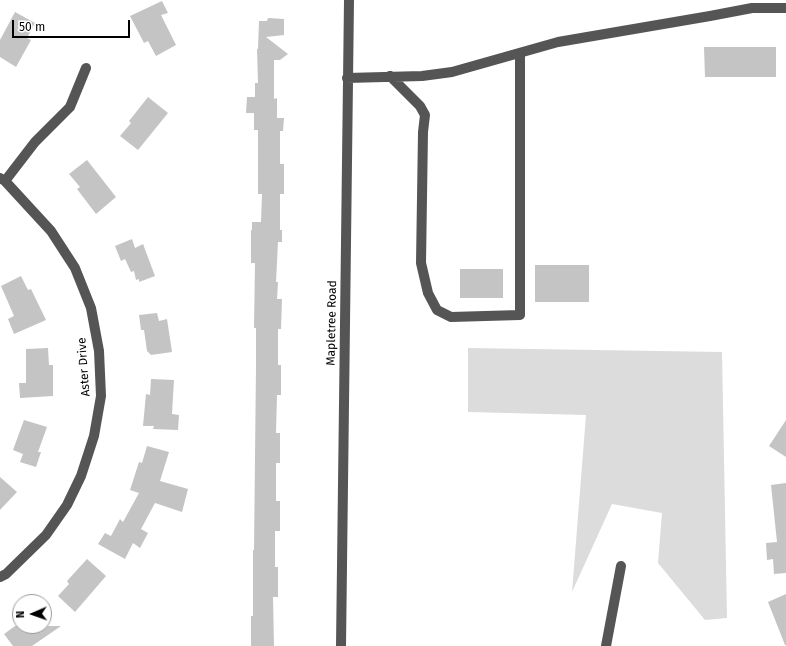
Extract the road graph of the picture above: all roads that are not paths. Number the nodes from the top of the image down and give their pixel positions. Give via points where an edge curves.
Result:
1 (349, 0) edge
2 (786, 8) edge
3 (520, 53) junction
4 (86, 68) dead end
5 (390, 76) junction
6 (347, 78) junction
7 (2, 180) edge
8 (622, 566) dead end
9 (0, 577) edge
10 (341, 646) edge
11 (606, 646) edge

1 - 6 street, Mapletree Road
2 - 3 street via 752,8 558,42
3 - 5 street via 452,72 422,76
3 - 5 street via 520,315 451,317 437,310 428,293 421,263 425,115 420,106
4 - 7 street via 70,107
5 - 6 street
6 - 10 street, Mapletree Road
7 - 9 street, Aster Drive via 51,231 75,268 91,308 99,351 100,396 94,436 81,476 67,505 46,535
8 - 11 street

